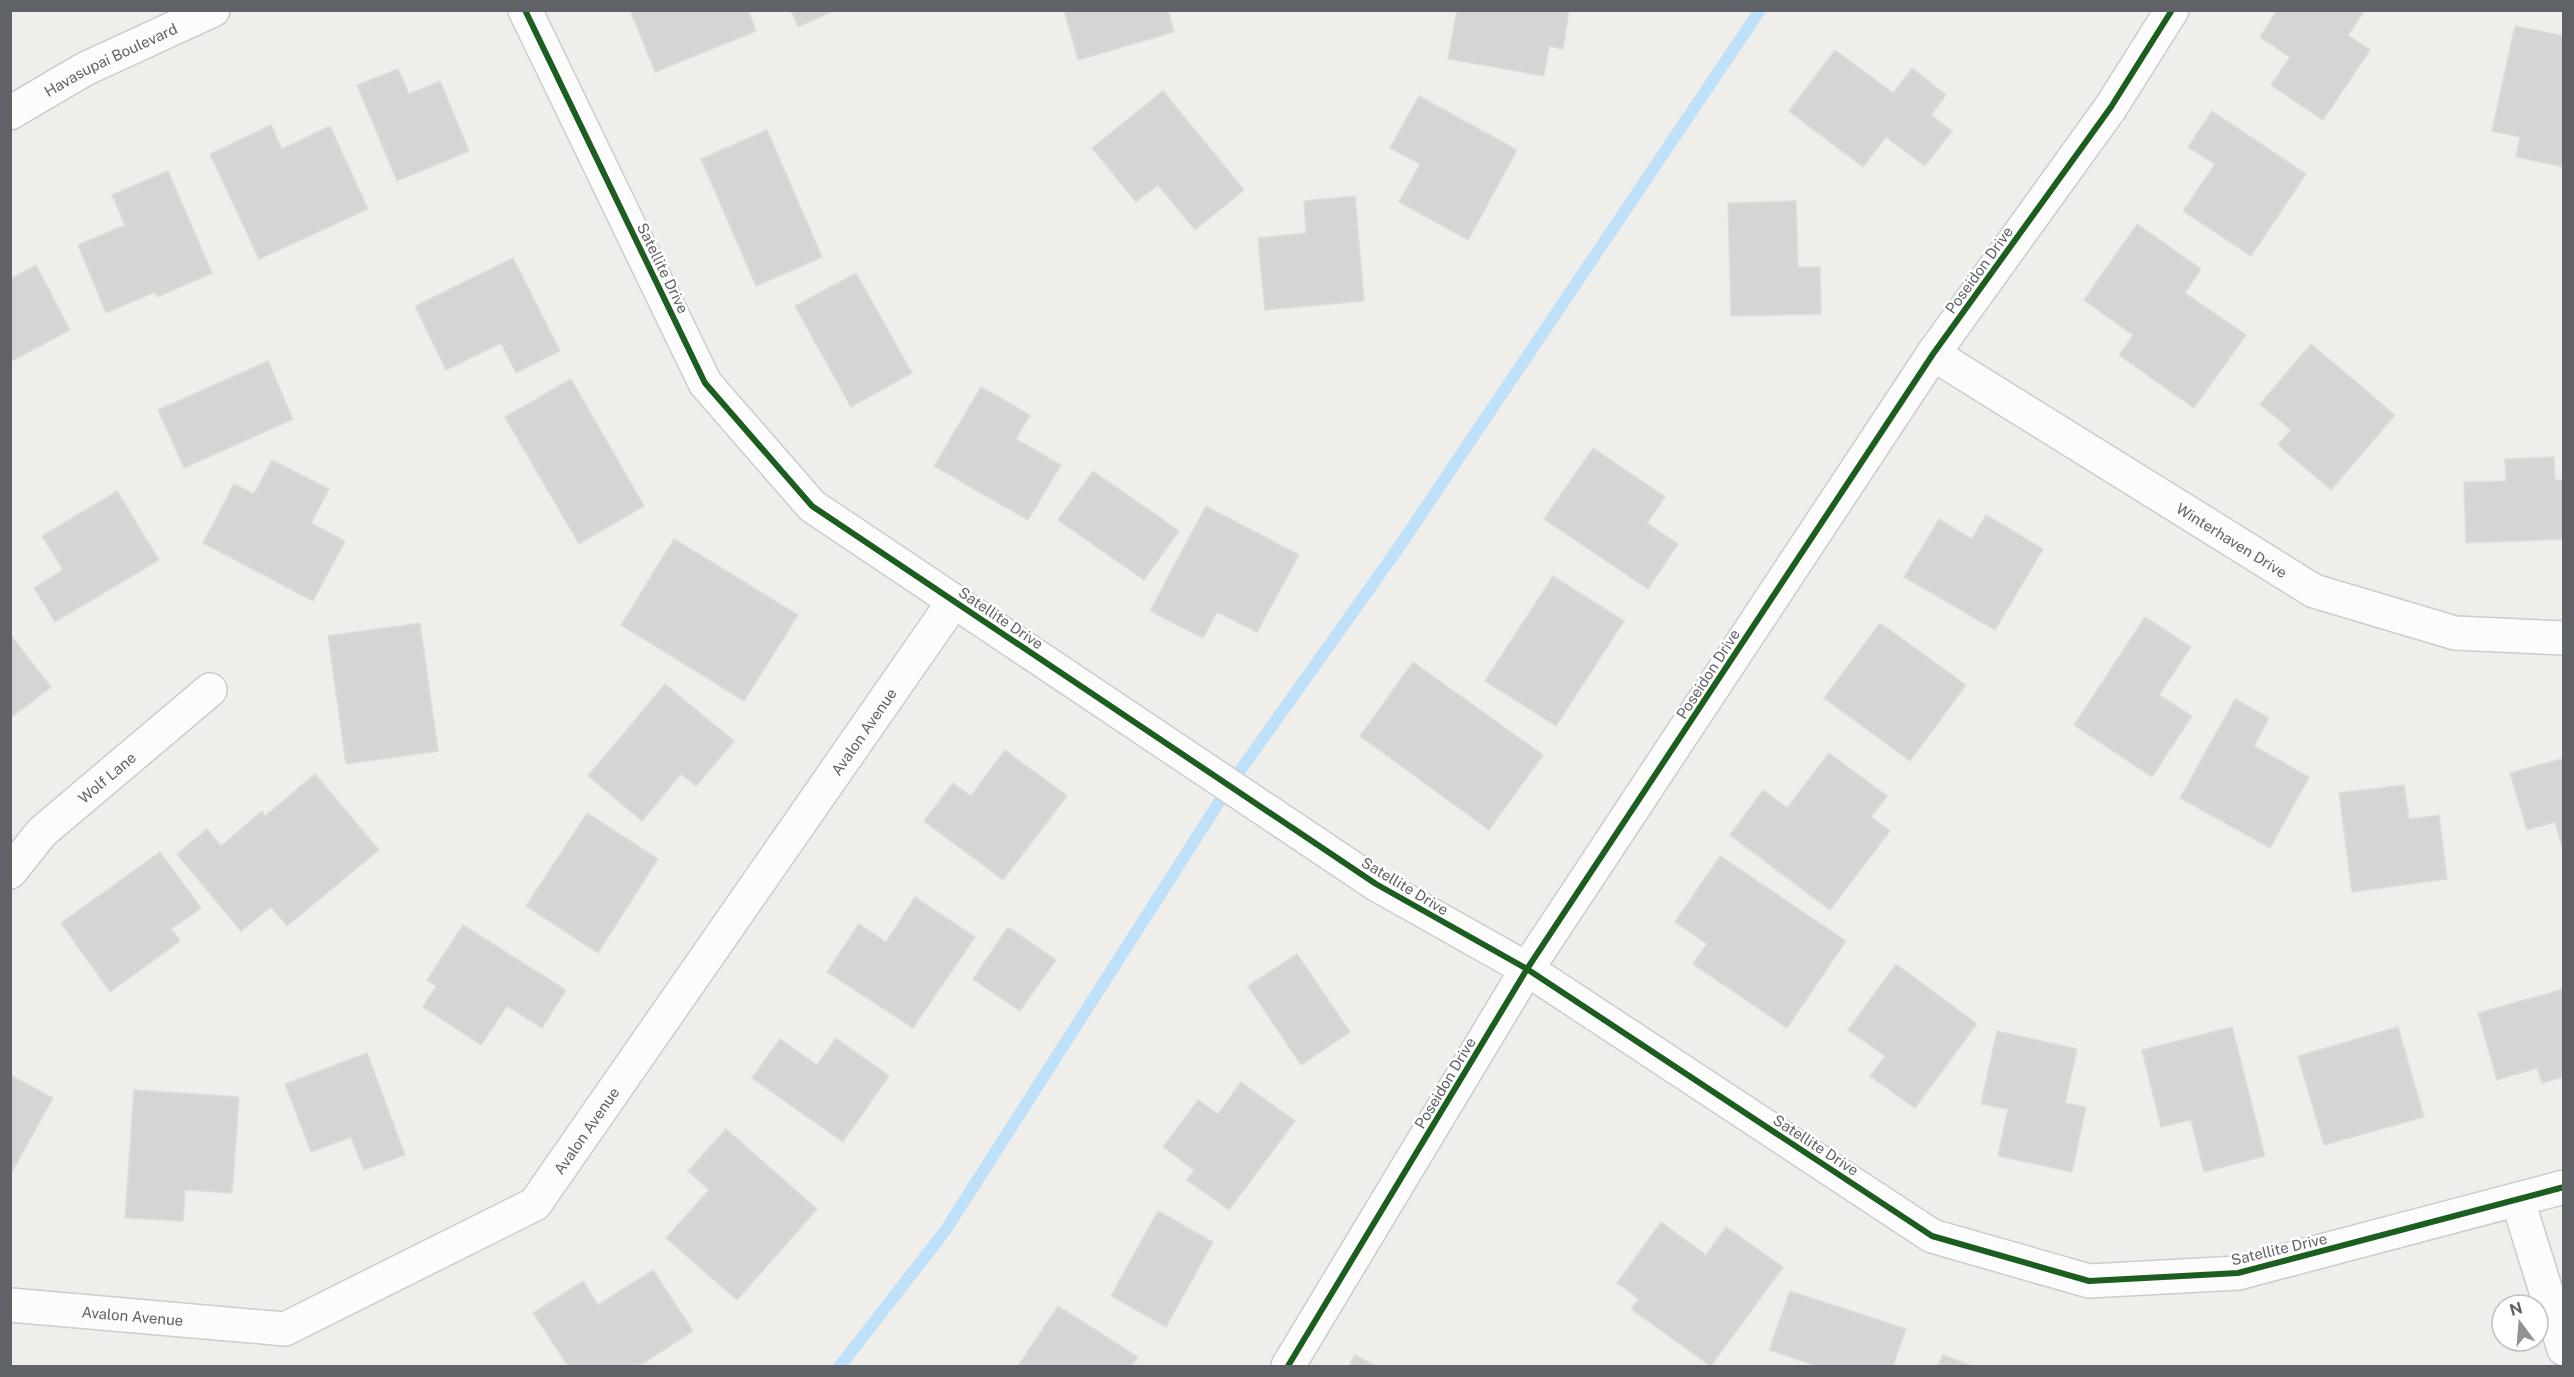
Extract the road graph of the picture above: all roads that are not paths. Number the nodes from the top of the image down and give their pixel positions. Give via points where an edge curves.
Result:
1 (213, 10) edge
2 (525, 10) edge
3 (2172, 10) edge
4 (10, 113) edge
5 (1933, 354) junction
6 (954, 601) junction
7 (2564, 639) edge
8 (210, 690) dead end
9 (10, 872) edge
10 (1527, 969) junction
11 (2564, 1187) edge
12 (2518, 1201) junction
13 (10, 1305) edge
14 (2564, 1349) edge
15 (1288, 1366) edge

1 - 4 street, Havasupai Boulevard via 85,69
2 - 6 street, Satellite Drive via 705,383 812,506
3 - 5 street, Poseidon Drive via 2111,107
5 - 7 street, Winterhaven Drive via 2314,591 2455,633
5 - 10 street, Poseidon Drive
6 - 10 street, Satellite Drive via 1376,884
6 - 13 street, Avalon Avenue via 535,1204 285,1329
8 - 9 street, Wolf Lane via 42,831
10 - 12 street, Satellite Drive via 1932,1236 2089,1281 2238,1273
10 - 15 street, Poseidon Drive
11 - 12 street, Satellite Drive
12 - 14 street

